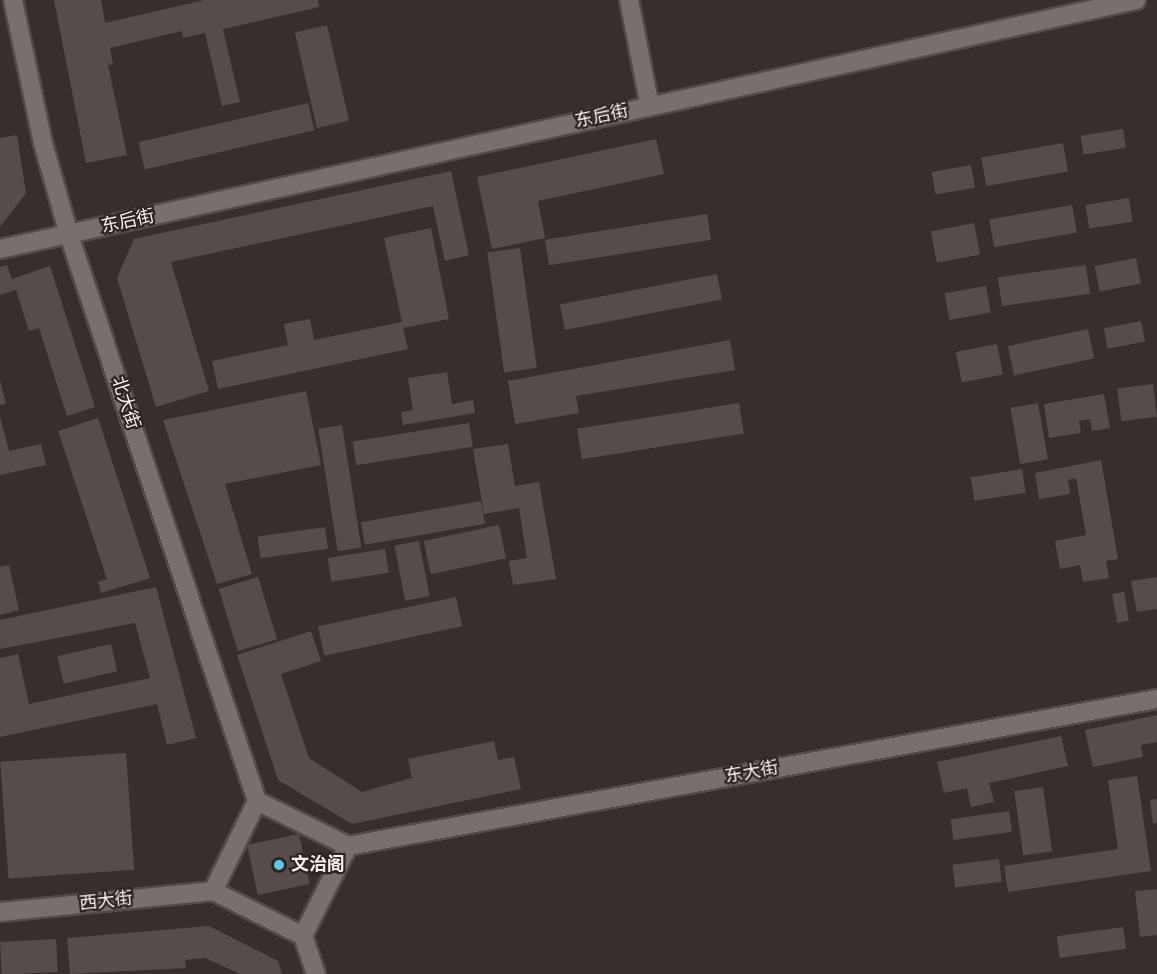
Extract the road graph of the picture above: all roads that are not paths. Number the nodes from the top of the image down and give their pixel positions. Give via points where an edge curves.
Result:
1 (13, 0) edge
2 (629, 0) edge
3 (1136, 0) edge
4 (650, 107) junction
5 (69, 235) junction
6 (0, 249) edge
7 (1157, 699) edge
8 (258, 801) junction
9 (348, 846) junction
10 (213, 891) junction
11 (0, 912) edge
12 (303, 936) junction
13 (316, 974) edge

1 - 5 street, 北大街 via 43,143
2 - 4 street
3 - 4 street, 东后街
4 - 5 street, 东后街
5 - 6 street, 东后街
5 - 8 street, 北大街
7 - 9 street, 东大街
8 - 9 street
8 - 10 street
9 - 12 street
10 - 11 street, 西大街
10 - 12 street
12 - 13 street

